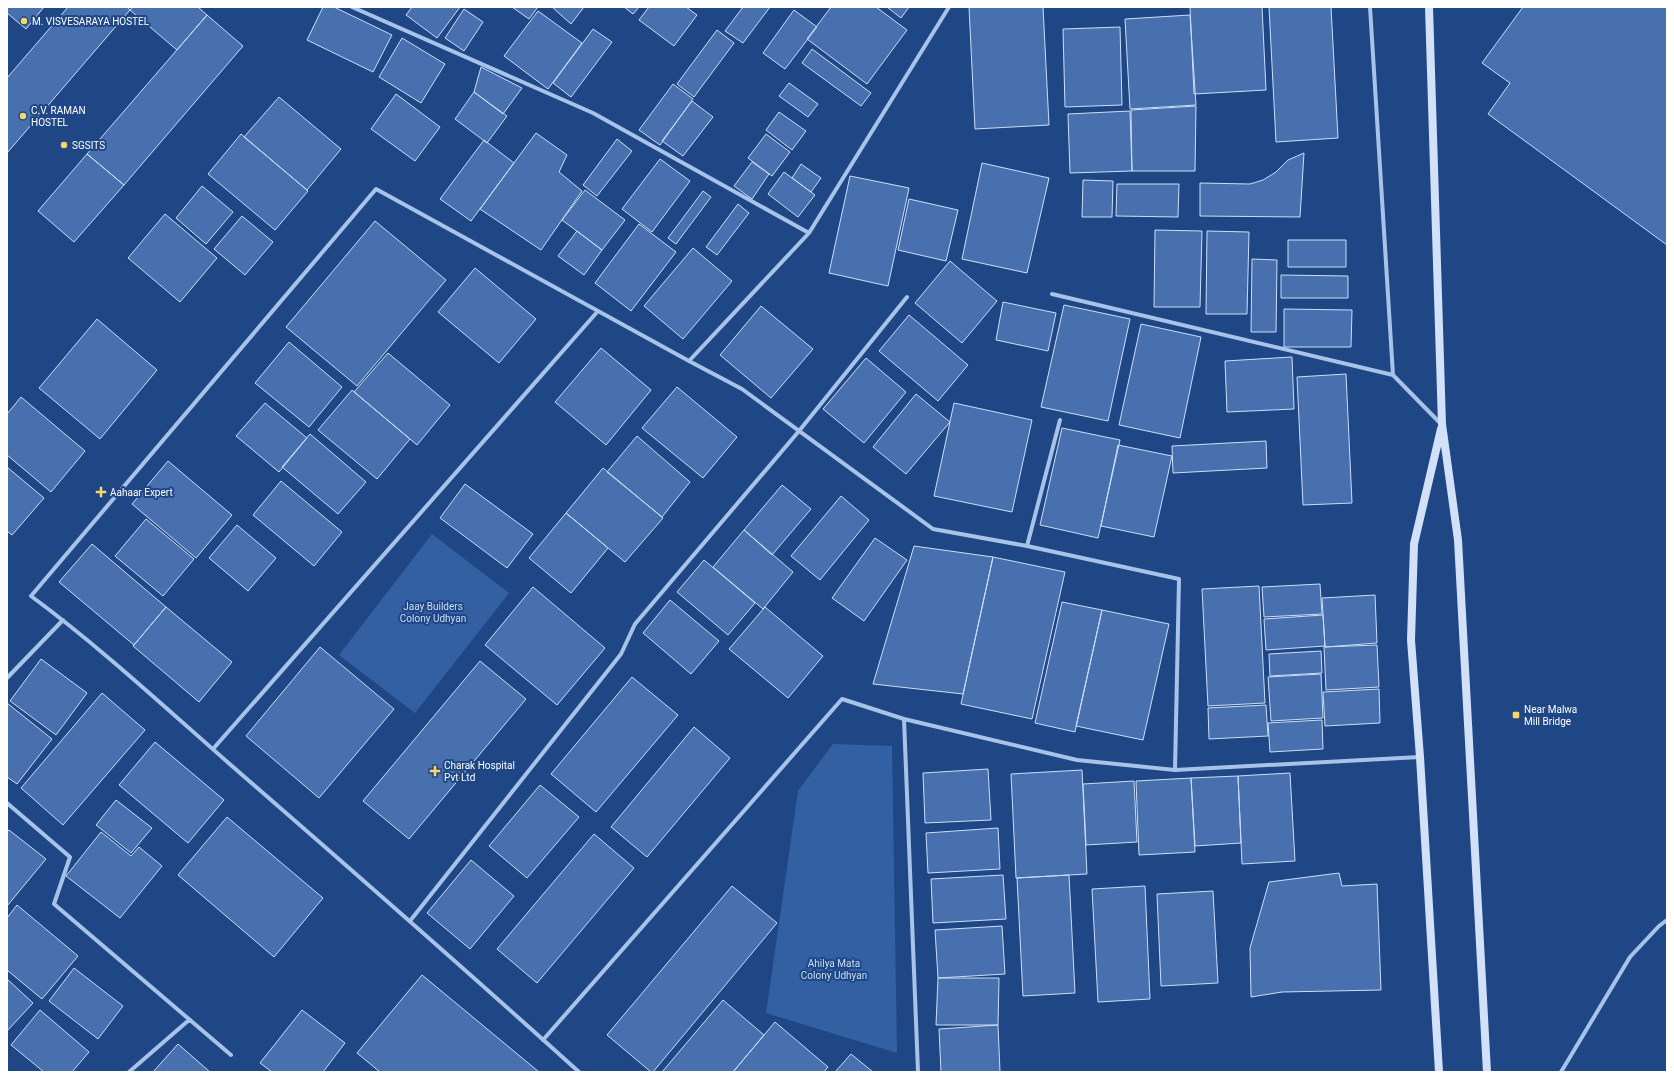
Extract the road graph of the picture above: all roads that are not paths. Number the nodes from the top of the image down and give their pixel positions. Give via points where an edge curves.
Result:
1 (352, 7) edge
2 (949, 7) edge
3 (1370, 7) edge
4 (1428, 7) edge
5 (809, 233) junction
6 (1052, 294) dead end
7 (907, 297) dead end
8 (598, 311) junction
9 (689, 361) junction
10 (1393, 375) junction
11 (1060, 420) dead end
12 (1442, 424) junction
13 (799, 431) junction
14 (1027, 546) junction
15 (63, 620) junction
16 (7, 678) edge
17 (904, 718) junction
18 (213, 749) junction
19 (1420, 757) junction
20 (1175, 770) junction
21 (7, 803) edge
22 (1667, 920) edge
23 (410, 921) junction
24 (189, 1020) junction
25 (543, 1040) junction
26 (230, 1055) dead end
27 (129, 1072) edge
28 (579, 1072) edge
29 (918, 1072) edge
30 (1439, 1072) edge
31 (1487, 1072) edge
32 (1561, 1072) edge

1 - 5 street via 593,113
2 - 5 street
3 - 10 street
4 - 12 main road
5 - 9 street
6 - 10 street
7 - 13 street
8 - 9 street
8 - 15 street via 376,189 31,596
8 - 18 street
9 - 13 street via 742,389
10 - 12 street
11 - 14 street
12 - 19 main road via 1414,544 1410,640
12 - 31 main road via 1458,540
13 - 14 street via 933,529
13 - 23 street via 635,624 621,654
14 - 20 street via 1179,578
15 - 16 street
15 - 18 street
17 - 20 street via 1077,760
17 - 25 street via 842,699
17 - 29 street
18 - 23 street
19 - 20 street
19 - 30 main road
21 - 24 street via 70,857 54,904
22 - 32 street via 1630,957
23 - 25 street
24 - 26 street
24 - 27 street
25 - 28 street

